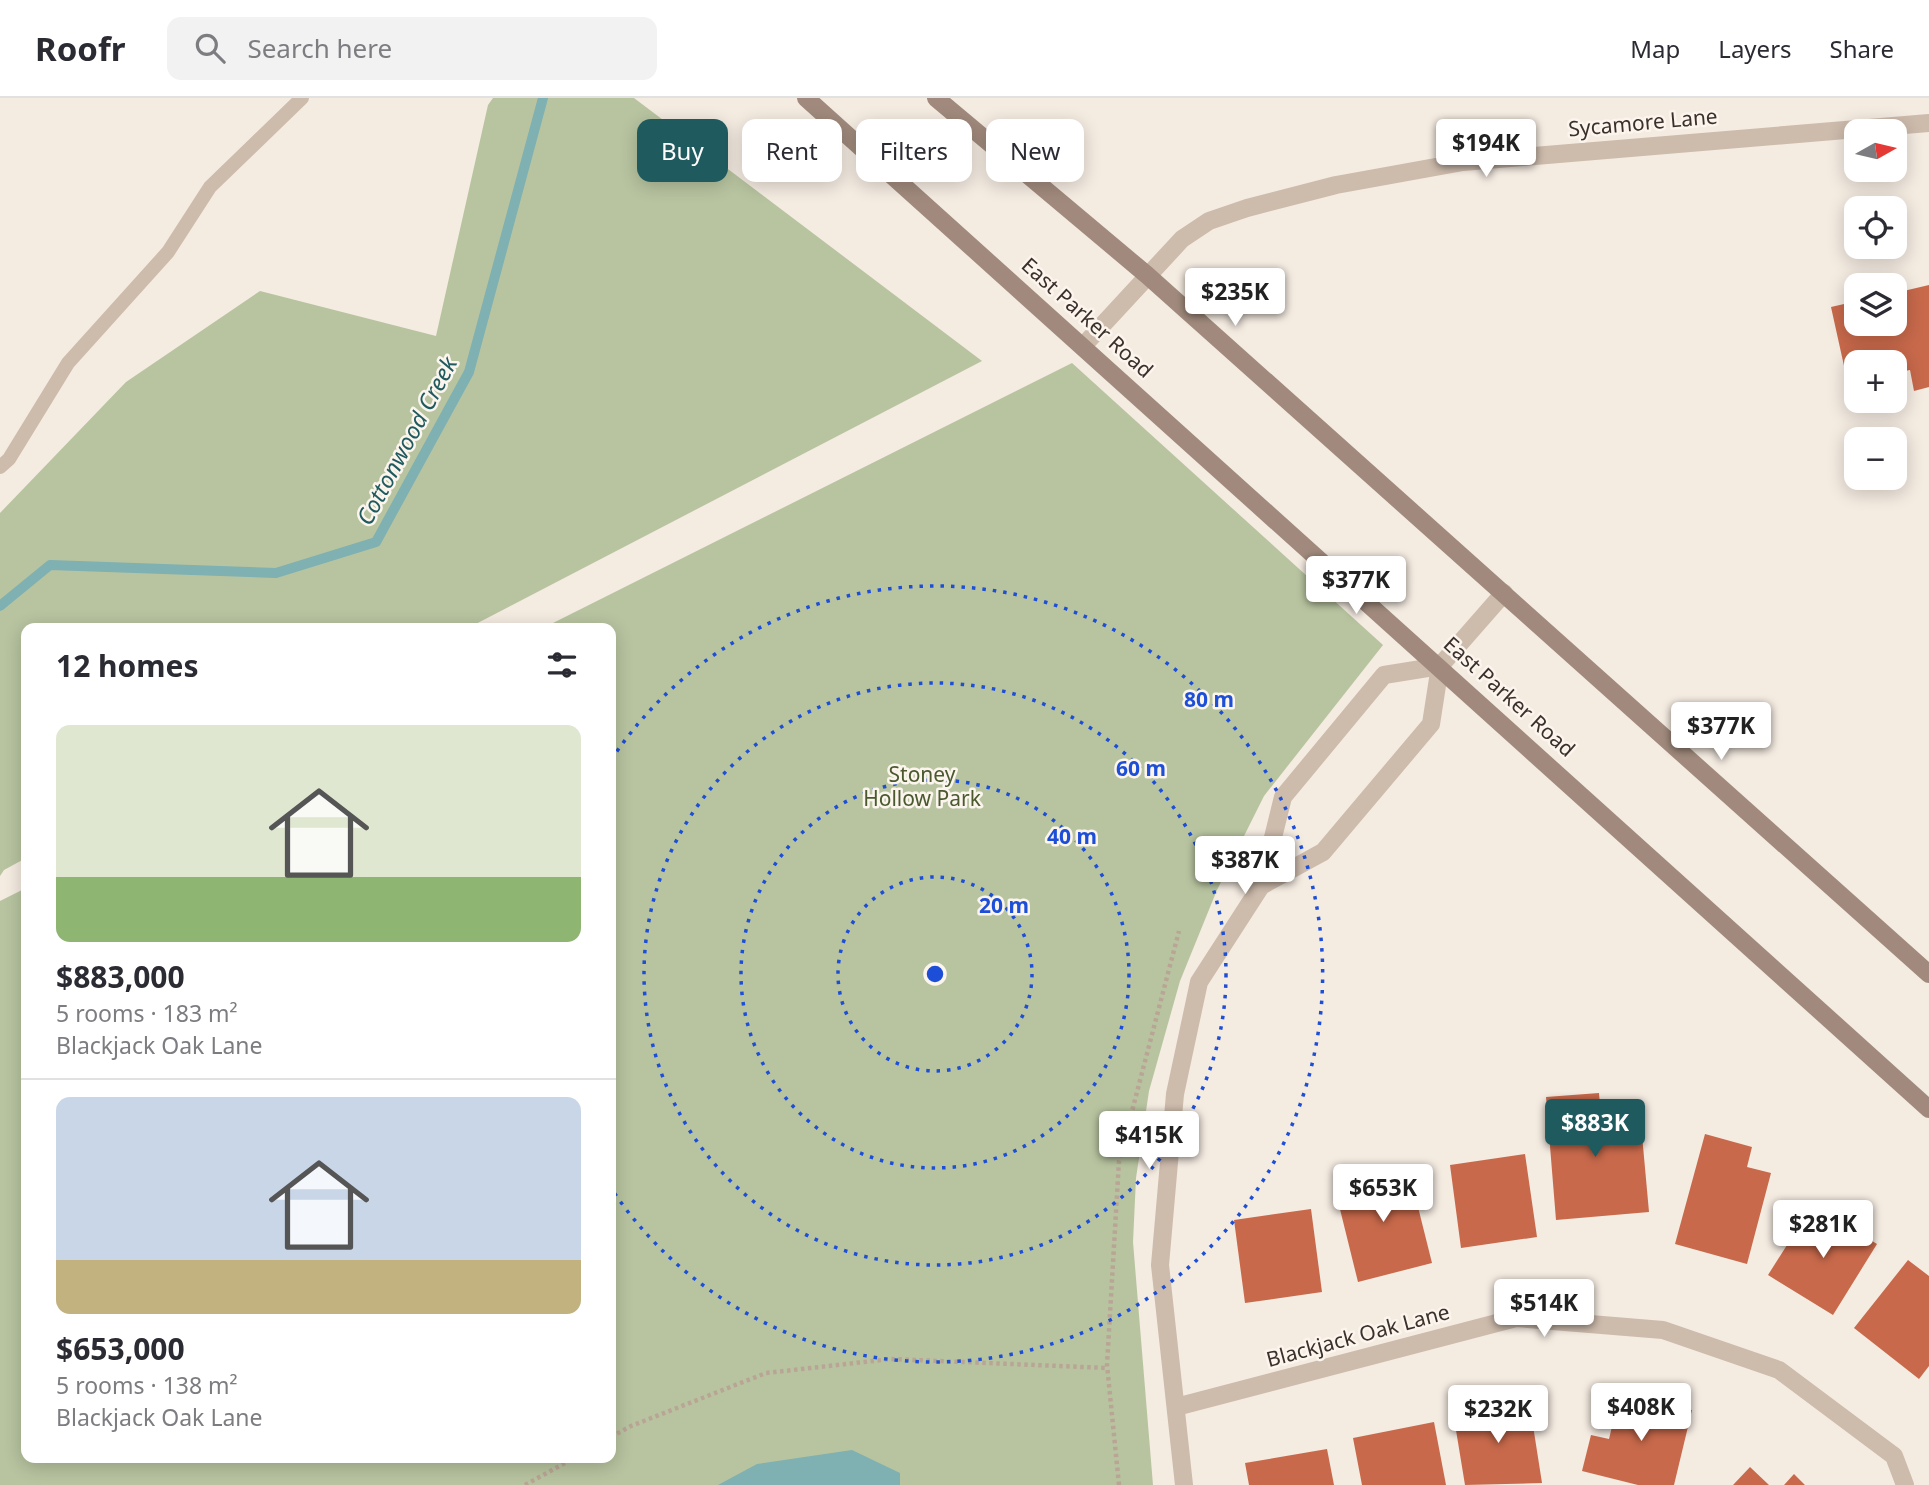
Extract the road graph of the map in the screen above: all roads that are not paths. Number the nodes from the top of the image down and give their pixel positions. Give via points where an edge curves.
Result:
1 (302, 98) edge
2 (806, 98) edge
3 (936, 98) edge
4 (1929, 123) edge
5 (1147, 275) junction
6 (1084, 345) junction
7 (0, 467) edge
8 (1504, 593) junction
9 (1440, 666) junction
10 (1261, 886) junction
11 (1929, 974) edge
12 (1929, 1109) edge
13 (1177, 1407) junction
14 (1184, 1485) edge
15 (1906, 1485) edge

1 - 7 lane via 210,187 168,252 68,363
2 - 6 main road, East Parker Road
3 - 5 main road
4 - 5 street, Sycamore Lane via 1529,155 1386,176 1226,214 1195,229
5 - 6 street, Sycamore Lane
5 - 8 main road
6 - 9 main road, East Parker Road
8 - 9 street
8 - 11 main road
9 - 10 street via 1431,723 1323,852
9 - 10 street via 1384,675 1283,797
9 - 12 main road, East Parker Road
10 - 13 street via 1199,982 1175,1094 1160,1265
13 - 14 street
13 - 15 street, Blackjack Oak Lane via 1516,1318 1663,1330 1779,1370 1894,1457

